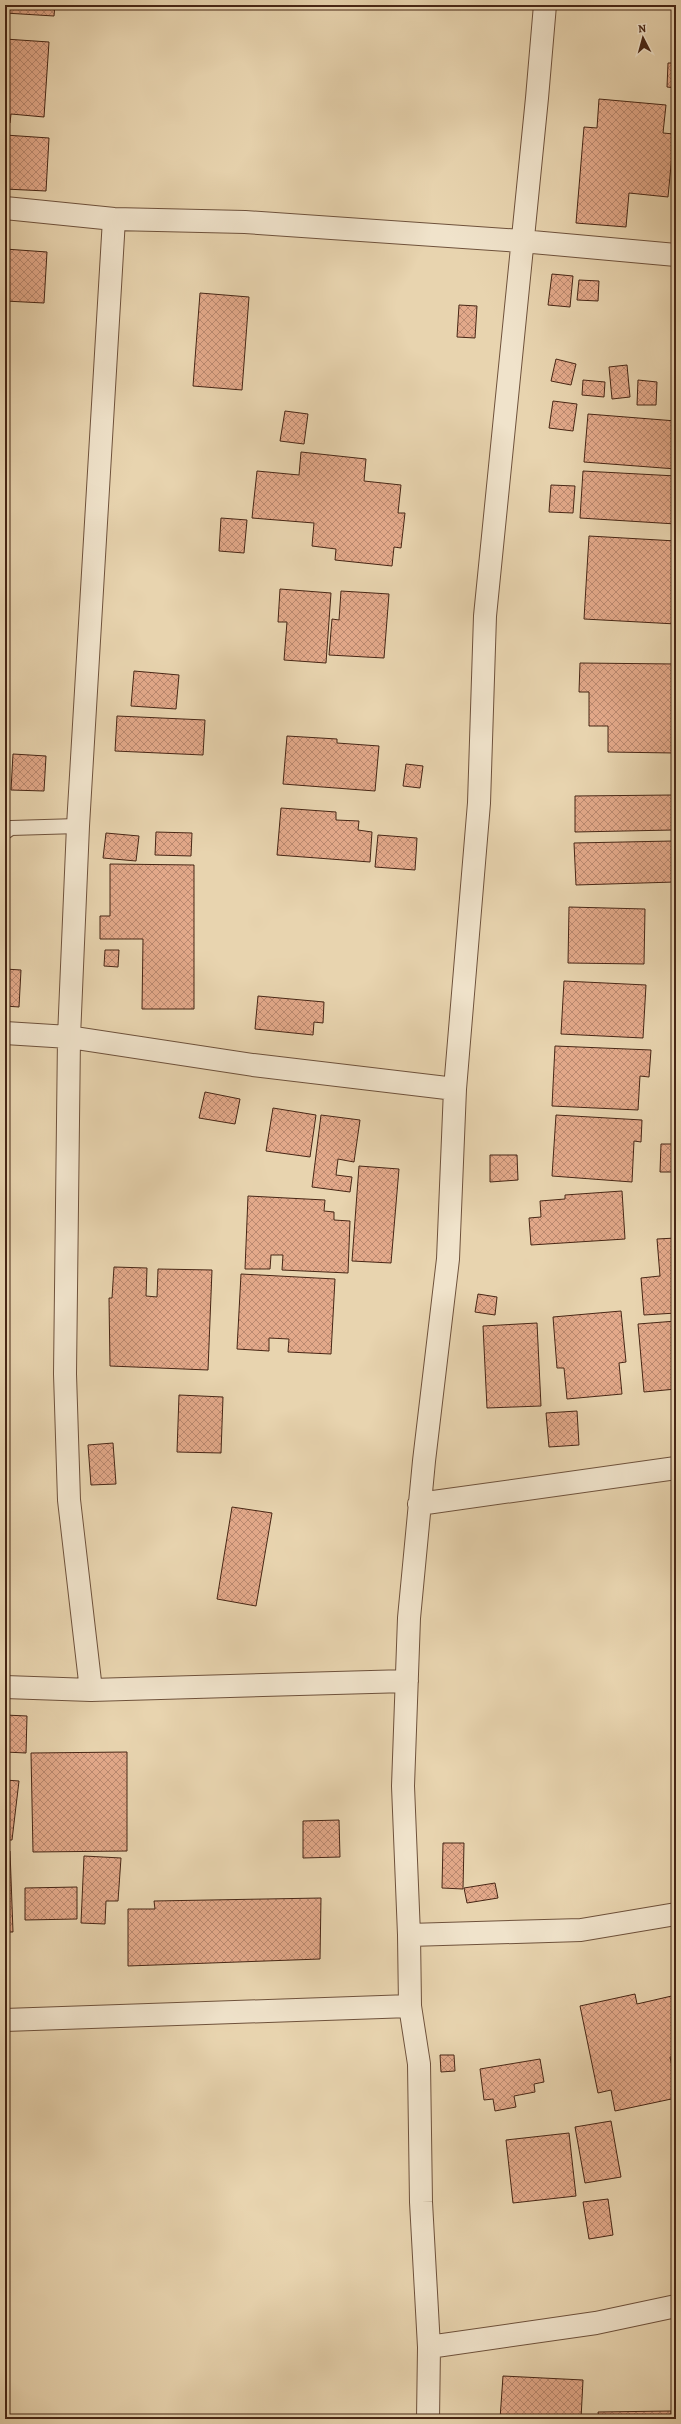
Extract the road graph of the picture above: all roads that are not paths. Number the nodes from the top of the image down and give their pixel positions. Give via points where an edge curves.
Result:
1 (545, 5) edge
2 (5, 208) edge
3 (114, 219) junction
4 (521, 241) junction
5 (676, 255) edge
6 (78, 826) junction
7 (5, 832) edge
8 (5, 1033) edge
9 (69, 1037) junction
10 (455, 1089) junction
11 (676, 1468) edge
12 (420, 1504) junction
13 (407, 1681) junction
14 (5, 1687) edge
15 (91, 1690) junction
16 (676, 1914) edge
17 (409, 1935) junction
18 (410, 2006) junction
19 (5, 2020) edge
20 (676, 2306) edge
21 (429, 2347) junction
22 (428, 2419) edge

1 - 4 street
2 - 3 street
3 - 4 street via 245,222
3 - 6 street
4 - 5 street
4 - 10 street via 485,616 479,803
6 - 7 lane via 11,828
6 - 9 street
8 - 9 street
9 - 10 street via 253,1065
9 - 15 street via 65,1374 69,1476
10 - 12 street via 448,1259
11 - 12 street
12 - 13 street via 409,1618
13 - 15 street
13 - 17 street via 403,1786
14 - 15 street
16 - 17 street via 581,1930
17 - 18 street
18 - 19 street
18 - 21 street via 419,2064 421,2202
20 - 21 street via 596,2324
21 - 22 street

